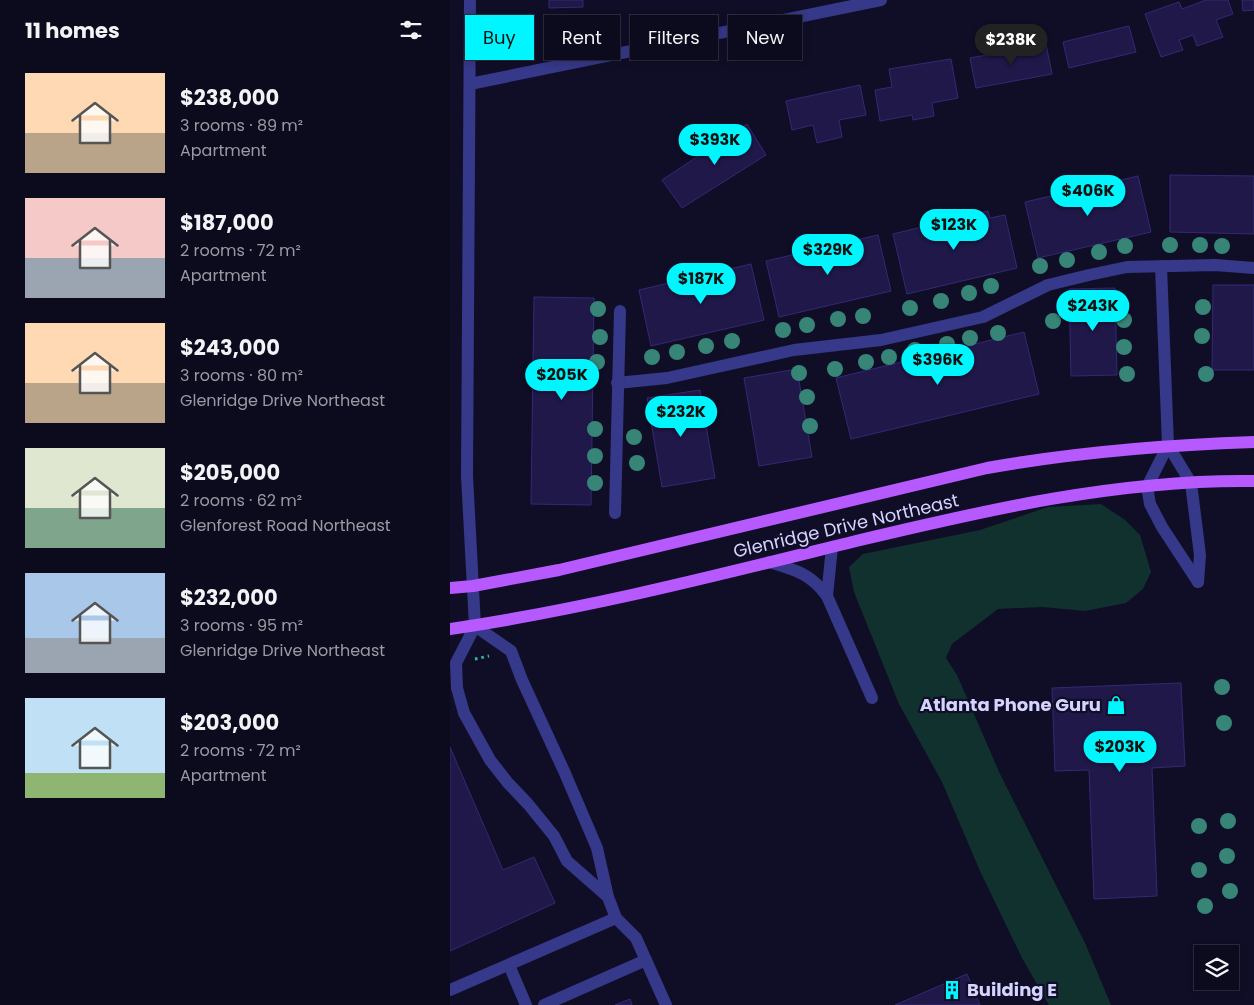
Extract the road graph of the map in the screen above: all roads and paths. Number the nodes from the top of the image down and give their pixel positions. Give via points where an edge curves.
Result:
1 (470, 0) edge
2 (881, 0) edge
3 (470, 84) junction
4 (1160, 266) junction
5 (1254, 268) edge
6 (620, 311) dead end
7 (617, 383) junction
8 (1254, 442) edge
9 (1168, 445) junction
10 (1254, 481) edge
11 (1191, 483) junction
12 (1147, 487) junction
13 (615, 513) dead end
14 (832, 547) junction
15 (769, 562) junction
16 (473, 586) junction
17 (450, 588) edge
18 (827, 596) junction
19 (475, 626) junction
20 (450, 629) edge
21 (511, 651) junction
22 (456, 663) junction
23 (872, 698) dead end
24 (608, 897) junction
25 (616, 918) junction
26 (646, 960) junction
27 (509, 965) junction
28 (450, 990) edge
29 (526, 1005) edge
30 (544, 1005) edge
31 (666, 1005) edge

1 - 3 street
2 - 3 street
3 - 16 street via 467,476
4 - 5 street
4 - 7 street via 1127,267 1088,274 1048,285 983,317 881,340 794,350 667,378
4 - 9 street
6 - 7 street
7 - 13 street
8 - 9 main road, Glenridge Drive Northeast
9 - 11 street
9 - 12 street
9 - 16 main road, Glenridge Drive Northeast via 987,468 559,570
10 - 11 main road, Glenridge Drive Northeast
11 - 12 main road, Glenridge Drive Northeast
11 - 12 street via 1200,556 1198,582 1162,527 1150,504
12 - 14 main road, Glenridge Drive Northeast via 1062,497
14 - 15 main road, Glenridge Drive Northeast
14 - 18 street
15 - 18 street via 799,571 818,583
15 - 19 main road, Glenridge Drive Northeast via 632,596
16 - 17 main road, Glenridge Drive Northeast
16 - 19 street
18 - 23 street
19 - 20 main road, Glenridge Drive Northeast
19 - 21 street
19 - 22 street
21 - 22 path
21 - 24 street via 597,848
22 - 24 street via 457,688 464,712 490,760 554,836 567,861
24 - 25 street
25 - 26 street via 636,938
25 - 27 street
26 - 30 street
26 - 31 street
27 - 28 street
27 - 29 street

